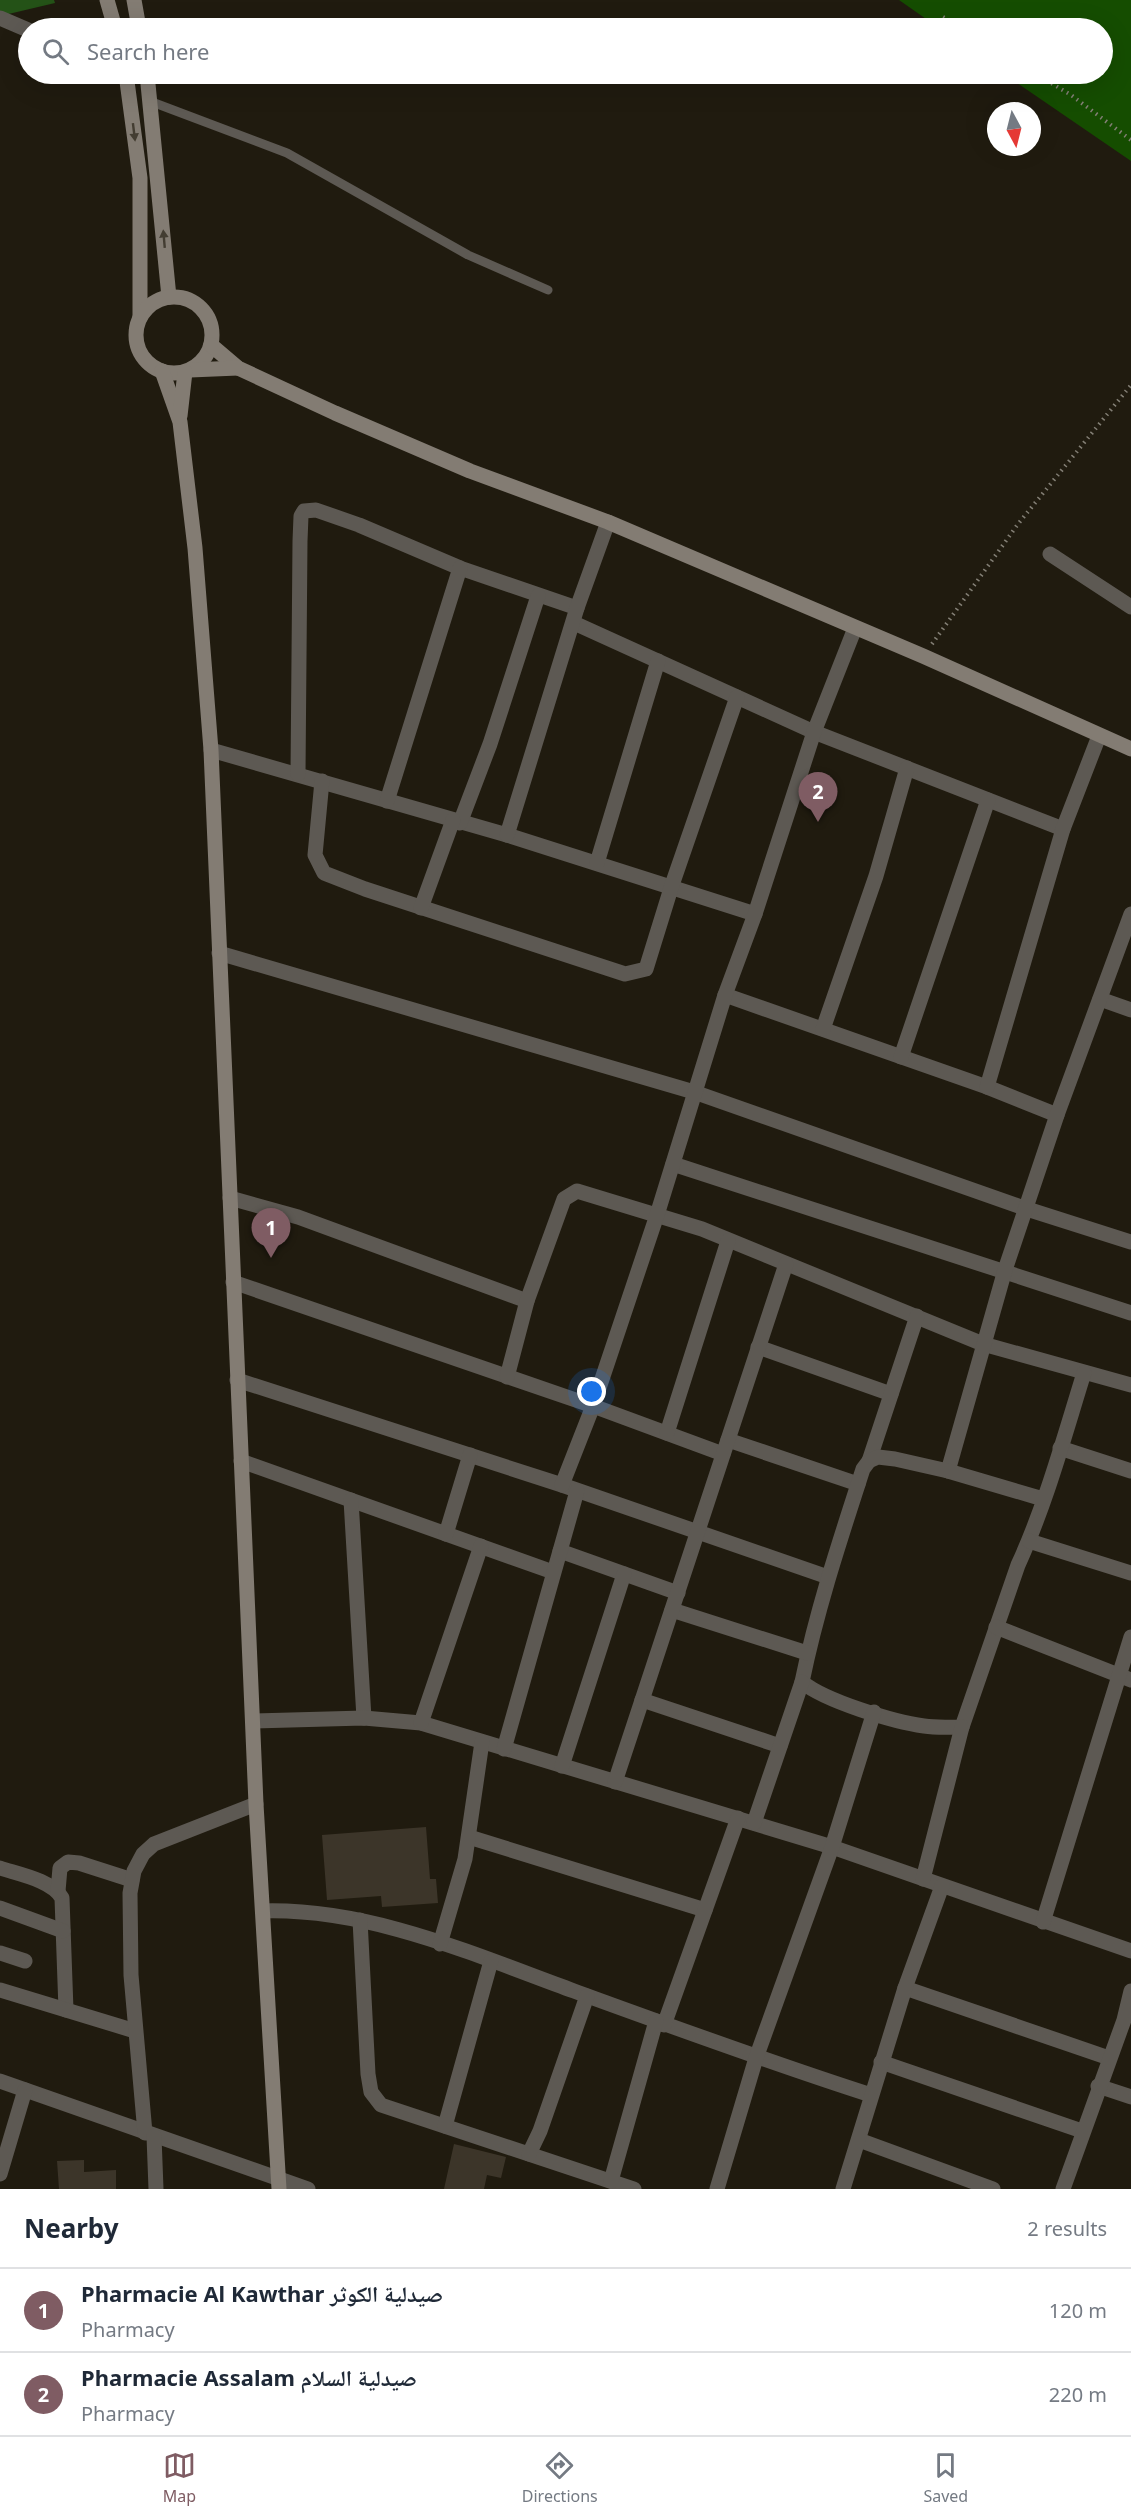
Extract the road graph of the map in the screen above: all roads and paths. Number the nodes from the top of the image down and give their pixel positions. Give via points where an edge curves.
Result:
1 (107, 0) edge
2 (134, 0) edge
3 (0, 18) edge
4 (112, 18) edge
5 (137, 18) edge
6 (18, 26) edge
7 (127, 84) edge
8 (149, 84) edge
9 (1052, 84) edge
10 (152, 102) junction
11 (1131, 140) edge
12 (548, 290) dead end
13 (170, 297) junction
14 (140, 317) junction
15 (211, 345) junction
16 (238, 368) junction
17 (162, 371) junction
18 (188, 371) junction
19 (1131, 385) edge
20 (180, 422) junction
21 (608, 522) junction
22 (1050, 554) dead end
23 (460, 568) junction
24 (538, 596) junction
25 (1131, 607) edge
26 (575, 615) junction
27 (855, 628) junction
28 (923, 656) junction
29 (658, 661) junction
30 (737, 697) junction
31 (814, 732) junction
32 (1099, 736) junction
33 (1131, 749) edge
34 (211, 750) junction
35 (908, 768) junction
36 (298, 774) junction
37 (322, 781) junction
38 (988, 800) junction
39 (387, 801) junction
40 (457, 821) junction
41 (1063, 829) junction
42 (507, 835) junction
43 (597, 863) junction
44 (672, 885) junction
45 (421, 908) junction
46 (755, 914) junction
47 (1131, 914) edge
48 (219, 953) junction
49 (725, 995) junction
50 (1100, 999) junction
51 (1131, 1010) edge
52 (823, 1029) junction
53 (901, 1057) junction
54 (987, 1087) junction
55 (694, 1092) junction
56 (1057, 1115) junction
57 (673, 1164) junction
58 (230, 1198) junction
59 (1027, 1209) junction
60 (657, 1215) junction
61 (728, 1241) junction
62 (1131, 1242) edge
63 (786, 1264) junction
64 (1005, 1270) junction
65 (233, 1282) junction
66 (527, 1301) junction
67 (1131, 1313) edge
68 (917, 1316) junction
69 (983, 1344) junction
70 (758, 1347) junction
71 (1084, 1373) junction
72 (507, 1377) junction
73 (237, 1380) junction
74 (1131, 1386) edge
75 (891, 1394) junction
76 (593, 1406) junction
77 (667, 1433) junction
78 (726, 1447) junction
79 (1060, 1448) junction
80 (470, 1455) junction
81 (241, 1461) junction
82 (869, 1461) junction
83 (948, 1471) junction
84 (1131, 1471) edge
85 (858, 1484) junction
86 (562, 1485) junction
87 (577, 1491) junction
88 (1043, 1499) junction
89 (351, 1500) junction
90 (698, 1532) junction
91 (446, 1534) junction
92 (1029, 1541) junction
93 (481, 1546) junction
94 (560, 1551) junction
95 (553, 1572) junction
96 (1131, 1573) edge
97 (624, 1574) junction
98 (828, 1577) junction
99 (678, 1593) junction
100 (672, 1610) junction
101 (996, 1627) junction
102 (1131, 1637) edge
103 (807, 1653) junction
104 (1125, 1679) edge
105 (802, 1682) junction
106 (642, 1700) junction
107 (874, 1712) junction
108 (364, 1718) junction
109 (253, 1721) junction
110 (421, 1724) junction
111 (962, 1727) junction
112 (482, 1742) junction
113 (780, 1746) junction
114 (504, 1749) junction
115 (562, 1766) junction
116 (615, 1782) junction
117 (256, 1804) junction
118 (738, 1818) junction
119 (754, 1823) junction
120 (469, 1838) junction
121 (832, 1847) junction
122 (0, 1868) edge
123 (923, 1879) junction
124 (132, 1880) junction
125 (942, 1886) junction
126 (58, 1891) junction
127 (0, 1908) edge
128 (705, 1910) junction
129 (263, 1911) junction
130 (360, 1920) junction
131 (1043, 1922) junction
132 (63, 1931) junction
133 (440, 1944) junction
134 (1131, 1951) edge
135 (0, 1953) edge
136 (25, 1961) dead end
137 (491, 1961) junction
138 (905, 1988) junction
139 (0, 1990) edge
140 (1131, 1991) edge
141 (587, 1996) junction
142 (66, 2010) junction
143 (660, 2023) junction
144 (135, 2031) junction
145 (756, 2058) junction
146 (1109, 2058) junction
147 (881, 2062) junction
148 (0, 2081) edge
149 (1098, 2086) junction
150 (25, 2090) junction
151 (872, 2095) junction
152 (1131, 2097) edge
153 (445, 2126) junction
154 (1083, 2131) junction
155 (150, 2134) junction
156 (859, 2140) junction
157 (529, 2154) junction
158 (0, 2174) edge
159 (611, 2181) junction
160 (278, 2184) edge
161 (721, 2188) edge
162 (156, 2189) edge
163 (308, 2189) edge
164 (634, 2189) edge
165 (843, 2189) edge
166 (993, 2189) edge
167 (1063, 2189) edge

1 - 4 street
2 - 5 street
3 - 6 street
7 -> 14 street via 140,178
8 - 10 street
9 - 11 path
10 - 12 lane via 287,153 468,255
13 -> 10 street
13 - 14 street via 148,307
13 - 15 street via 188,300 203,310 212,333
14 - 17 street via 136,330 139,349 150,365
15 - 16 street
15 - 18 street via 200,363
16 - 18 street
16 - 21 street via 460,466
17 - 18 street
17 - 20 street
18 - 20 street
19 - 28 path via 1018,524
20 - 34 street via 195,548
21 - 26 street
21 - 27 street
22 - 25 street
23 - 24 street
23 - 36 street via 359,525 316,510 304,511 300,541
23 - 39 street
24 - 26 street
24 - 40 street via 490,744
26 - 29 street
26 - 42 street
27 - 28 street
27 - 31 street
28 - 32 street
29 - 30 street
29 - 43 street
30 - 31 street
30 - 44 street
31 - 35 street
31 - 46 street
32 - 33 street
32 - 41 street
34 - 36 street
34 - 48 street
35 - 38 street
35 - 52 street via 876,876
36 - 37 street
37 - 39 street
37 - 45 street via 315,855 324,873
38 - 41 street
38 - 53 street
39 - 40 street
40 - 42 street
40 - 45 street
41 - 54 street
42 - 43 street
43 - 44 street
44 - 45 street via 646,969 625,974
44 - 46 street
46 - 49 street
47 - 50 street
48 - 55 street
48 - 58 street
49 - 52 street
49 - 55 street
50 - 51 street
50 - 56 street
52 - 53 street
53 - 54 street
54 - 56 street
55 - 57 street
55 - 59 street
56 - 59 street
57 - 60 street
57 - 64 street
58 - 65 street
58 - 66 street via 298,1216
59 - 62 street
59 - 64 street
60 - 61 street
60 - 66 street via 578,1191 571,1193 564,1199
60 - 76 street
61 - 63 street
61 - 77 street
63 - 68 street
63 - 70 street
64 - 67 street
64 - 69 street
65 - 72 street
65 - 73 street
66 - 72 street
68 - 69 street
68 - 75 street
69 - 71 street
69 - 83 street
70 - 75 street
70 - 78 street
71 - 74 street
71 - 79 street
72 - 76 street
73 - 80 street
73 - 81 street
75 - 82 street
76 - 77 street
76 - 86 street
77 - 78 street
78 - 85 street
78 - 90 street
79 - 84 street
79 - 88 street
80 - 86 street
80 - 91 street
81 - 89 street
81 - 109 street
82 - 83 street via 895,1459
82 - 85 street
83 - 88 street
85 - 98 street
86 - 87 street
87 - 90 street
87 - 94 street
88 - 92 street
89 - 91 street
89 - 108 street
90 - 98 street
90 - 99 street
91 - 93 street
92 - 96 street
92 - 101 street
93 - 95 street
93 - 110 street
94 - 95 street
94 - 97 street
95 - 114 street
97 - 99 street
97 - 115 street
98 - 103 street
99 - 100 street
100 - 103 street
100 - 106 street
101 - 104 street
101 - 111 street
102 - 104 street
103 - 105 street
104 - 131 street
105 - 107 street via 820,1694
105 - 113 street
106 - 113 street
106 - 116 street
107 - 111 street via 924,1726
107 - 121 street
108 - 109 street
108 - 110 street
109 - 117 street
110 - 112 street
111 - 123 street
112 - 114 street
112 - 120 street
113 - 119 street
114 - 115 street
115 - 116 street
116 - 118 street
117 - 124 street via 154,1844 143,1854
117 - 129 street
118 - 119 street
118 - 128 street
119 - 121 street
120 - 128 street
120 - 133 street
121 - 123 street
121 - 145 street
122 - 126 street
123 - 125 street
124 - 126 street via 68,1862 60,1868
124 - 144 street
125 - 131 street
125 - 138 street
126 - 132 street via 62,1898
127 - 132 street
128 - 143 street
129 - 130 street via 313,1912
129 - 160 street
130 - 133 street
130 - 153 street via 370,2092 381,2105
131 - 134 street
132 - 142 street
133 - 137 street
135 - 136 street
137 - 141 street
137 - 153 street
138 - 146 street
138 - 147 street
139 - 142 street
140 - 146 street
141 - 143 street
141 - 157 street
142 - 144 street
143 - 145 street
143 - 159 street
144 - 155 street
145 - 151 street
145 - 161 street
146 - 149 street
147 - 151 street
147 - 154 street
148 - 150 street
149 - 152 street
149 - 154 street
150 - 155 street
150 - 158 street
151 - 156 street
153 - 157 street
154 - 167 street
155 - 160 street
155 - 162 street
156 - 165 street
156 - 166 street
157 - 159 street
159 - 164 street
160 - 163 street

